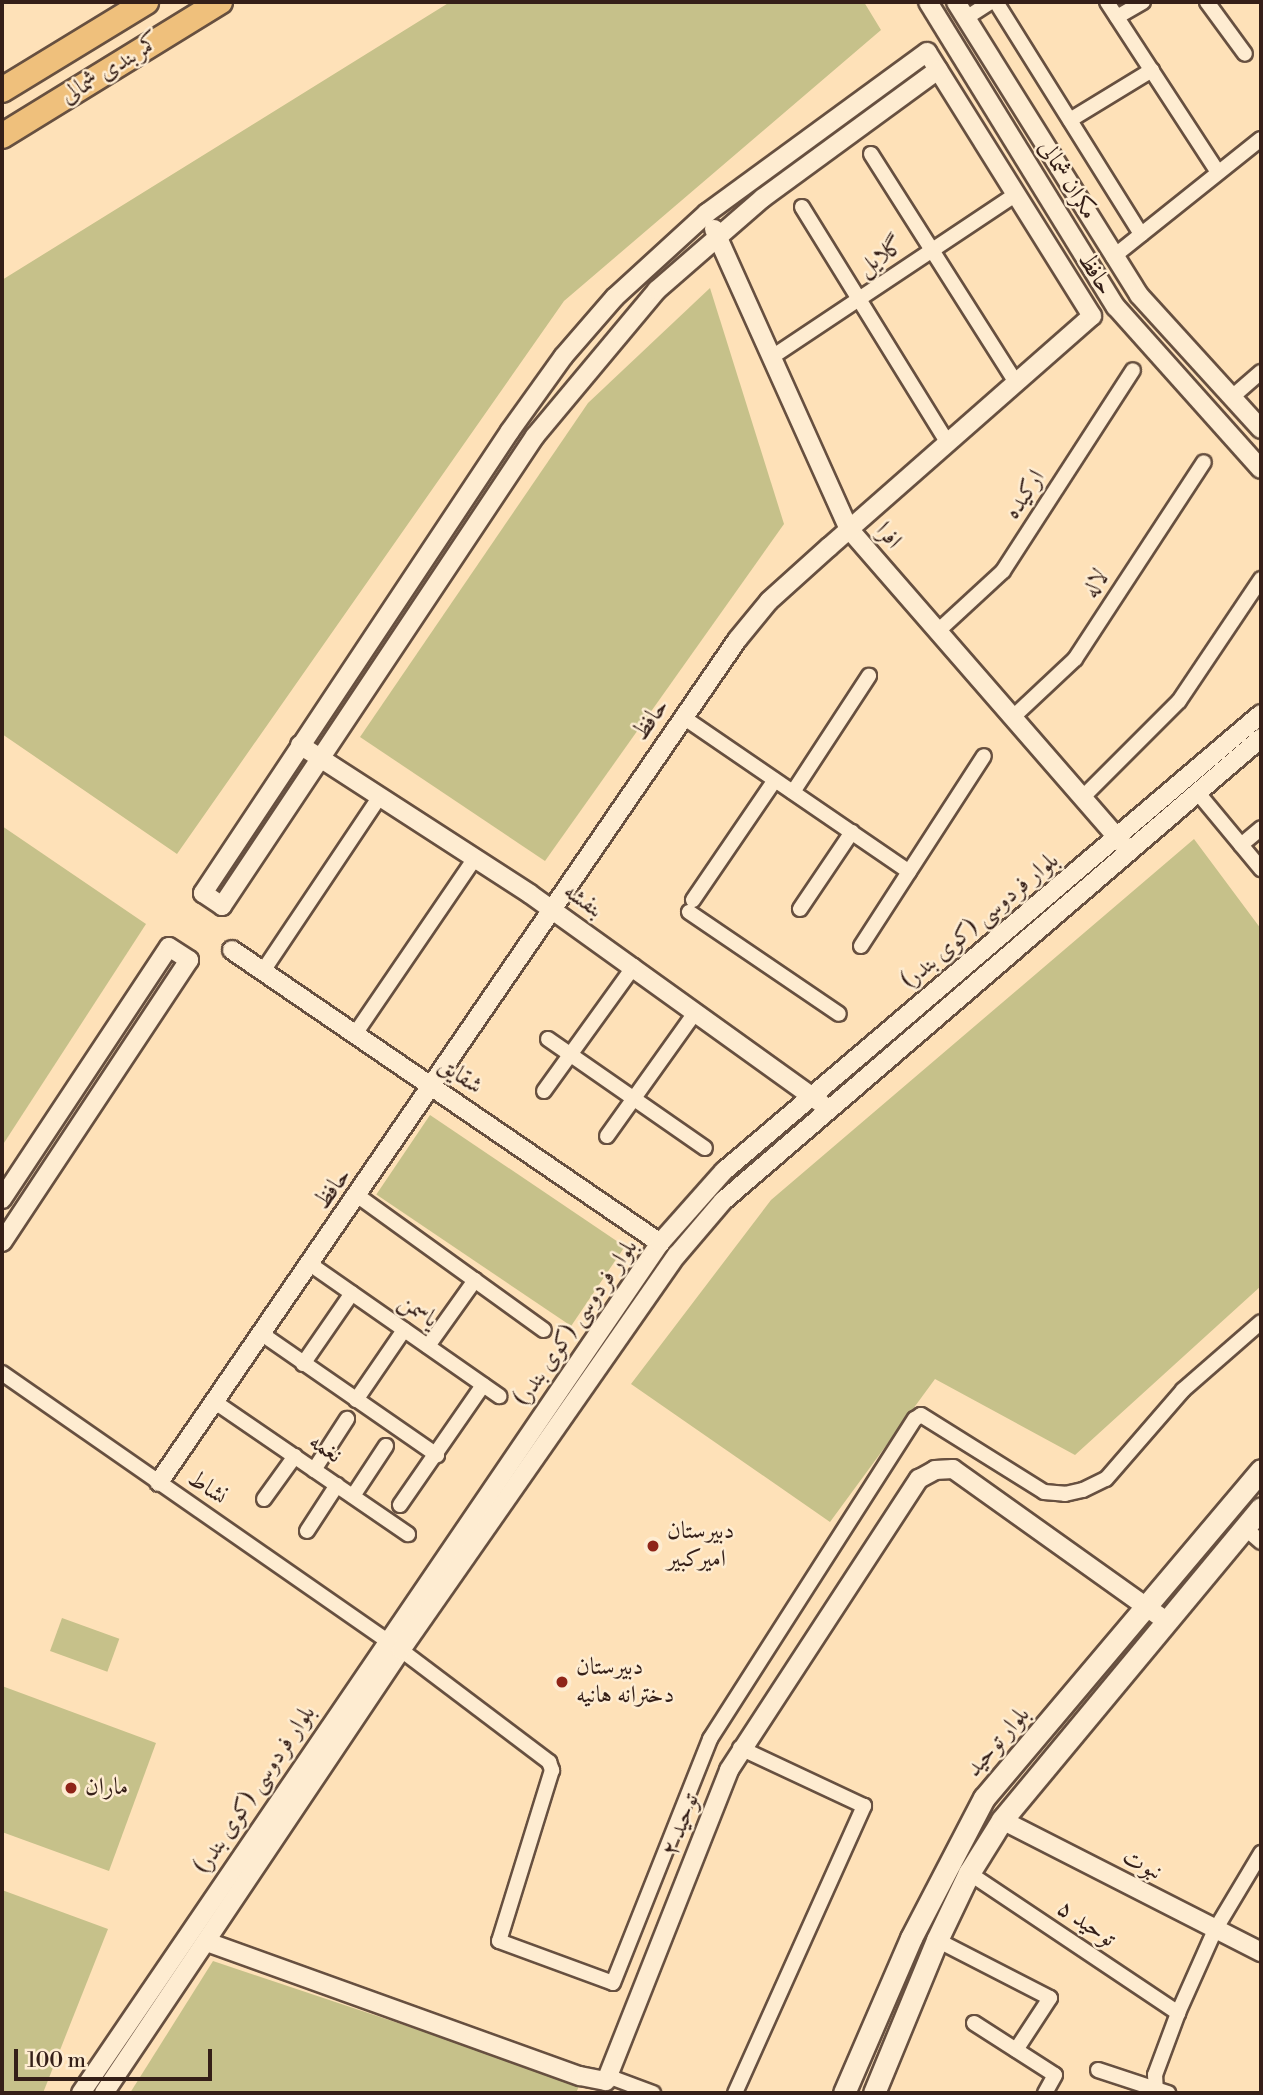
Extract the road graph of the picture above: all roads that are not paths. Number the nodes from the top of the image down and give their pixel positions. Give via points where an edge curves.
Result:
1 (146, 2) edge
2 (220, 2) edge
3 (928, 2) edge
4 (956, 2) edge
5 (990, 2) edge
6 (996, 2) edge
7 (1107, 2) edge
8 (1143, 2) edge
9 (1207, 2) edge
10 (966, 18) junction
11 (1117, 18) junction
12 (1245, 54) dead end
13 (938, 70) junction
14 (1152, 70) junction
15 (2, 90) edge
16 (1070, 120) junction
17 (2, 136) edge
18 (1261, 139) edge
19 (871, 154) dead end
20 (1218, 172) junction
21 (1016, 194) junction
22 (802, 207) dead end
23 (707, 213) junction
24 (1141, 234) junction
25 (718, 237) junction
26 (932, 250) junction
27 (1112, 257) junction
28 (860, 298) junction
29 (772, 357) junction
30 (1133, 370) dead end
31 (1261, 372) edge
32 (1017, 384) junction
33 (1232, 397) junction
34 (1261, 429) edge
35 (948, 443) junction
36 (1203, 462) dead end
37 (1261, 469) edge
38 (849, 528) junction
39 (1261, 579) edge
40 (939, 631) junction
41 (869, 676) dead end
42 (1261, 714) edge
43 (683, 717) junction
44 (1012, 718) junction
45 (1261, 738) edge
46 (300, 745) junction
47 (984, 756) dead end
48 (322, 758) junction
49 (775, 780) junction
50 (793, 792) junction
51 (1198, 793) junction
52 (380, 796) junction
53 (1084, 796) junction
54 (1261, 828) edge
55 (852, 832) junction
56 (1116, 836) junction
57 (1241, 845) junction
58 (1129, 851) junction
59 (475, 858) junction
60 (1261, 869) edge
61 (909, 872) junction
62 (800, 909) dead end
63 (554, 910) junction
64 (861, 946) dead end
65 (232, 950) dead end
66 (634, 966) junction
67 (263, 971) junction
68 (696, 1011) junction
69 (839, 1014) dead end
70 (355, 1034) junction
71 (548, 1039) dead end
72 (570, 1055) junction
73 (432, 1087) junction
74 (544, 1091) dead end
75 (813, 1096) junction
76 (633, 1099) junction
77 (830, 1110) junction
78 (55, 1118) junction
79 (73, 1133) junction
80 (607, 1136) dead end
81 (705, 1148) dead end
82 (358, 1196) junction
83 (2, 1199) edge
84 (2, 1242) edge
85 (660, 1243) junction
86 (677, 1255) junction
87 (310, 1264) junction
88 (475, 1280) junction
89 (352, 1293) junction
90 (1261, 1322) edge
91 (404, 1330) junction
92 (544, 1330) dead end
93 (262, 1334) junction
94 (428, 1346) junction
95 (303, 1364) junction
96 (2, 1373) edge
97 (483, 1385) junction
98 (499, 1396) dead end
99 (356, 1400) junction
100 (215, 1402) junction
101 (347, 1419) dead end
102 (520, 1445) junction
103 (386, 1446) dead end
104 (437, 1455) junction
105 (295, 1456) junction
106 (536, 1457) junction
107 (314, 1470) junction
108 (1261, 1470) edge
109 (159, 1482) junction
110 (337, 1485) junction
111 (353, 1496) junction
112 (264, 1499) dead end
113 (400, 1505) dead end
114 (1261, 1508) edge
115 (1245, 1528) junction
116 (307, 1531) dead end
117 (408, 1534) dead end
118 (1261, 1542) edge
119 (1147, 1606) junction
120 (1167, 1621) junction
121 (394, 1646) junction
122 (740, 1748) junction
123 (1002, 1820) junction
124 (1261, 1853) edge
125 (969, 1873) junction
126 (1216, 1930) junction
127 (937, 1940) junction
128 (207, 1942) junction
129 (1261, 1952) edge
130 (166, 1965) junction
131 (183, 1978) junction
132 (1178, 2013) junction
133 (974, 2023) dead end
134 (1016, 2050) junction
135 (1098, 2070) dead end
136 (610, 2077) junction
137 (1161, 2092) edge
138 (81, 2093) edge
139 (104, 2093) edge
140 (653, 2093) edge
141 (735, 2093) edge
142 (844, 2093) edge
143 (874, 2093) edge
144 (1045, 2093) edge

1 - 15 highway
2 - 17 highway, کمربندی شمالی
3 - 37 street, مکران شمالی via 1116,307
4 - 10 street, مکران شمالی
5 - 10 street
6 - 16 street
7 - 11 street
8 - 11 street
9 - 12 street
10 - 27 street, مکران شمالی
11 - 14 street
13 - 21 street, حافظ
13 - 23 street, حافظ via 927,52
13 - 25 street
14 - 16 street
14 - 20 street
16 - 24 street
18 - 20 street
19 - 26 street
20 - 24 street
21 - 26 street, گلایل
21 - 32 street, حافظ via 1092,316
22 - 28 street
23 - 25 street, افرا
23 - 46 street via 615,297 563,357
24 - 27 street
25 - 29 street, افرا
25 - 48 street via 657,290 542,427
26 - 28 street, گلایل
26 - 32 street
27 - 33 street, مکران شمالی via 1139,295
28 - 29 street, گلایل
28 - 35 street
29 - 38 street, افرا
30 - 40 street, ارکیده via 1003,571
31 - 33 street
32 - 35 street, حافظ
33 - 34 street, مکران شمالی
35 - 38 street, حافظ
36 - 44 street, لاله via 1075,659
38 - 40 street, افرا
38 - 43 street, حافظ via 769,601
39 - 53 street via 1179,701
40 - 44 street, افرا
41 - 50 street
42 - 56 street, بلوار فردوسی (کوی بندر)
43 - 49 street
43 - 63 street, حافظ
44 - 53 street, افرا
45 - 51 street, بلوار فردوسی (کوی بندر)
46 - 48 street, بنفشه
46 - 48 street via 203,893 222,906
47 - 61 street
48 - 52 street, بنفشه
49 - 50 street
49 - 69 street via 691,906
50 - 55 street
51 - 57 street
51 - 58 street, بلوار فردوسی (کوی بندر)
52 - 59 street, بنفشه
52 - 67 street
53 - 56 street, افرا
54 - 57 street
55 - 61 street
55 - 62 street
56 - 58 street, افرا
56 - 75 street, بلوار فردوسی (کوی بندر)
57 - 60 street
58 - 77 street, بلوار فردوسی (کوی بندر)
59 - 63 street, بنفشه
59 - 70 street
61 - 64 street
63 - 66 street, بنفشه
63 - 73 street, حافظ
65 - 67 street, شقایق
66 - 68 street, بنفشه
66 - 72 street
67 - 70 street, شقایق
68 - 75 street, بنفشه
68 - 76 street
70 - 73 street, شقایق
71 - 72 street
72 - 74 street
72 - 76 street
73 - 82 street, حافظ
73 - 85 street, شقایق
75 - 77 street, بنفشه
75 - 85 street, بلوار فردوسی (کوی بندر) via 724,1171
76 - 80 street
76 - 81 street
77 - 86 street, بلوار فردوسی (کوی بندر) via 723,1201
78 - 79 street
78 - 79 street via 170,947 189,960
78 - 83 street
79 - 84 street
82 - 87 street, حافظ
82 - 88 street
85 - 86 street
85 - 102 street, بلوار فردوسی (کوی بندر)
86 - 106 street, بلوار فردوسی (کوی بندر)
87 - 89 street, یاسمن
87 - 93 street, حافظ
88 - 92 street
88 - 94 street
89 - 91 street, یاسمن
89 - 95 street
90 - 121 street, نشاط via 1183,1390 1106,1479 1083,1490 1044,1492 921,1415 915,1419 710,1739 612,1983 499,1941 552,1770 549,1762
91 - 94 street, یاسمن
91 - 99 street
93 - 95 street
93 - 100 street, حافظ
94 - 97 street, یاسمن
95 - 99 street
96 - 109 street, نشاط
97 - 98 street, یاسمن
97 - 104 street
99 - 104 street
100 - 105 street, نغمه
100 - 109 street, حافظ
101 - 107 street
102 - 106 street
102 - 121 street, بلوار فردوسی (کوی بندر)
103 - 111 street
104 - 113 street
105 - 107 street, نغمه
105 - 112 street
106 - 121 street, بلوار فردوسی (کوی بندر)
107 - 110 street, نغمه
108 - 119 main road, بلوار توحید
109 - 121 street, نشاط
110 - 111 street, نغمه
110 - 116 street
111 - 117 street, نغمه
114 - 115 main road, بلوار توحید
115 - 118 street
115 - 120 main road, بلوار توحید
119 - 120 street, توحید ۲
119 - 122 street, توحید ۲ via 966,1477 953,1469 935,1470 919,1479
119 - 142 main road, بلوار توحید via 984,1798 911,1937
120 - 123 main road, بلوار توحید
121 - 128 street, بلوار فردوسی (کوی بندر)
121 - 130 street, بلوار فردوسی (کوی بندر)
122 - 136 street, توحید ۲
122 - 141 street via 864,1807
123 - 125 main road, بلوار توحید
123 - 126 street, نبوت
124 - 126 street
125 - 127 main road, بلوار توحید
125 - 132 street, توحید ۵
126 - 129 street, نبوت
126 - 132 street
127 - 134 street via 1050,1997
127 - 143 main road, بلوار توحید
128 - 131 street, بلوار فردوسی (کوی بندر)
128 - 136 street via 580,2076 598,2081
130 - 131 street
130 - 138 street, بلوار فردوسی (کوی بندر)
131 - 139 street, بلوار فردوسی (کوی بندر)
132 - 137 street via 1155,2075
133 - 134 street
134 - 144 street via 1055,2075
135 - 137 street
136 - 140 street

